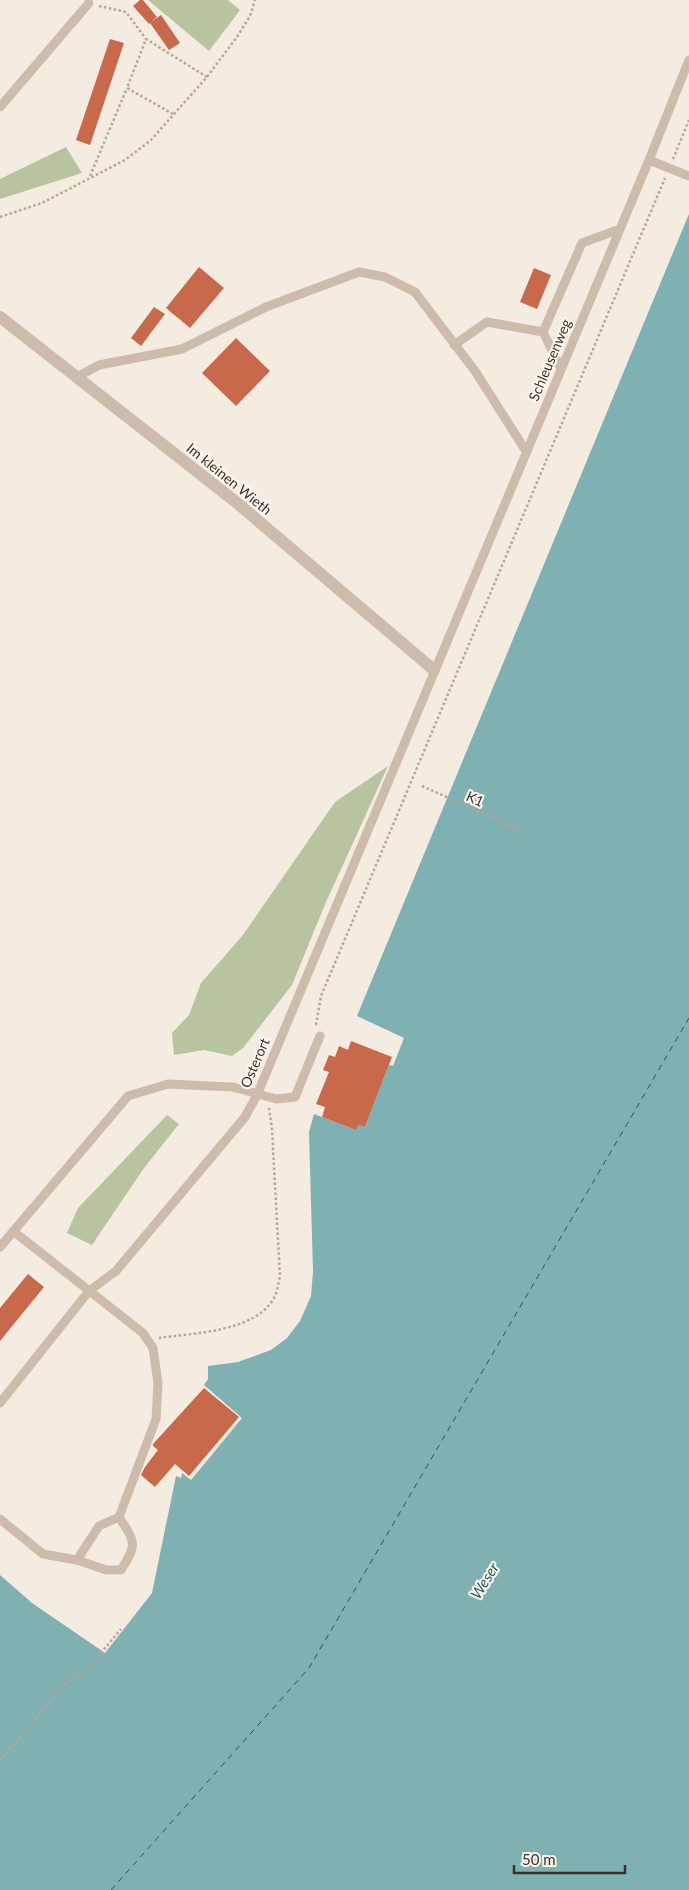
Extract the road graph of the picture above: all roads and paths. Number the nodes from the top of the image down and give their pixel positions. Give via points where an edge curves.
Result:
1 (255, 0) edge
2 (89, 3) joint
3 (146, 39) junction
4 (689, 60) edge
5 (207, 77) junction
6 (128, 88) junction
7 (0, 107) edge
8 (173, 114) junction
9 (689, 120) edge
10 (649, 160) junction
11 (669, 168) junction
12 (689, 176) edge
13 (89, 178) junction
14 (0, 217) edge
15 (620, 229) junction
16 (0, 317) edge
17 (543, 332) junction
18 (454, 345) junction
19 (561, 369) junction
20 (77, 377) junction
21 (526, 451) junction
22 (434, 670) junction
23 (422, 786) dead end
24 (520, 830) dead end
25 (320, 1036) joint
26 (257, 1095) junction
27 (14, 1231) junction
28 (0, 1247) edge
29 (89, 1291) junction
30 (148, 1339) junction
31 (0, 1403) edge
32 (118, 1517) junction
33 (0, 1519) edge
34 (77, 1560) junction
35 (121, 1629) dead end
36 (0, 1761) edge

1 - 5 path via 238,37
2 - 3 path via 126,12
2 - 7 lane
3 - 5 path
3 - 6 path
4 - 10 lane, Schleusenweg
5 - 8 path
6 - 8 path
6 - 13 path
8 - 13 path via 151,140 125,160
9 - 11 path
10 - 11 lane
10 - 15 lane, Schleusenweg
11 - 12 lane
11 - 25 path via 321,996 316,1025
13 - 14 path via 42,203
15 - 17 lane via 582,243
15 - 19 lane, Schleusenweg
16 - 20 street, Im kleinen Wieth
17 - 18 lane via 487,322
17 - 19 lane
18 - 20 lane via 414,292 385,277 359,272 266,307 182,349 99,365
18 - 21 lane via 475,371
19 - 21 lane, Schleusenweg
20 - 22 street, Im kleinen Wieth via 236,502
21 - 22 lane, Schleusenweg
22 - 26 lane, Osterort
23 - 24 path, K1
25 - 26 lane via 296,1097 276,1099
26 - 27 lane via 233,1087 168,1084 128,1096
26 - 29 lane, Osterort via 245,1117 116,1270
26 - 30 path via 269,1107 272,1129 280,1277 275,1296 265,1309 249,1320 221,1329
27 - 28 lane
27 - 29 lane
29 - 30 lane
29 - 31 lane, Osterort
30 - 32 lane via 153,1348 158,1383 156,1419
32 - 34 lane via 99,1526
32 - 34 lane via 133,1539 132,1553 121,1570 106,1570
33 - 34 lane via 43,1554
35 - 36 path via 80,1678 74,1673

